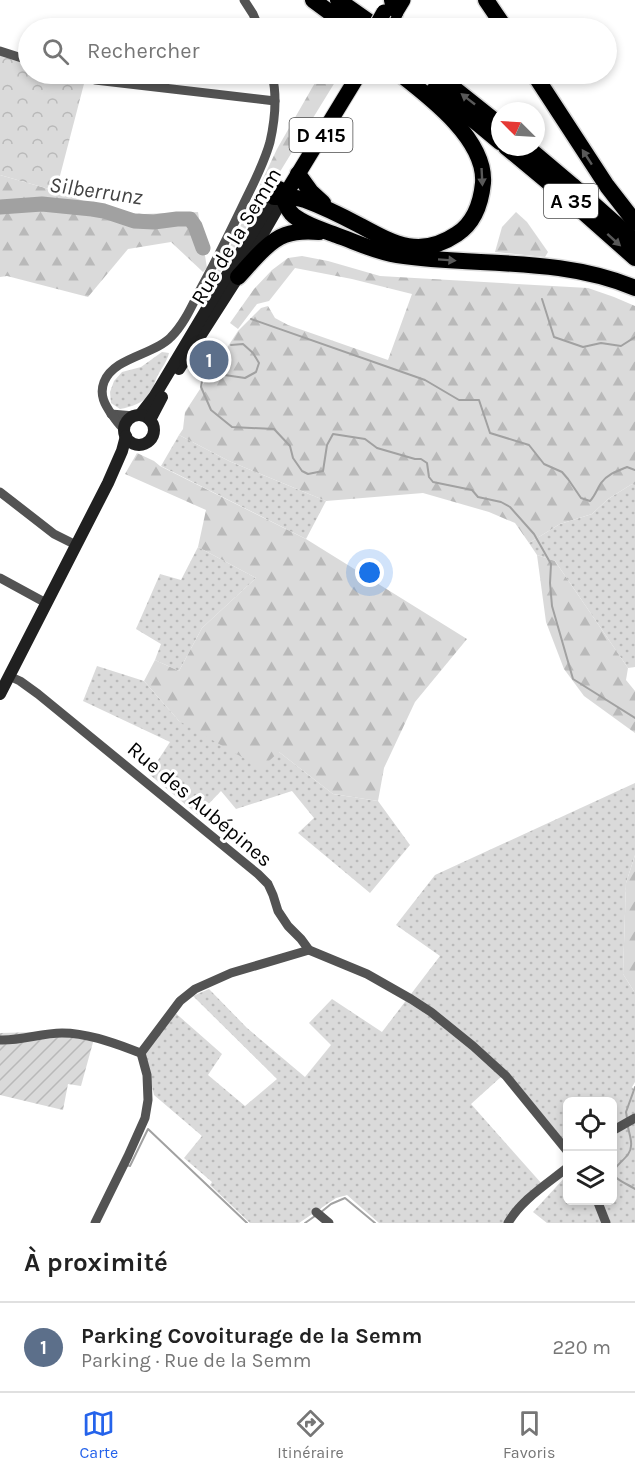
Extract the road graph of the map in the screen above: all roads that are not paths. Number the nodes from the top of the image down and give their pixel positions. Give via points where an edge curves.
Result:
1 (244, 0) edge
2 (313, 0) edge
3 (338, 0) edge
4 (486, 0) edge
5 (255, 18) edge
6 (337, 18) edge
7 (362, 18) edge
8 (498, 18) edge
9 (0, 51) edge
10 (18, 57) edge
11 (129, 84) edge
12 (273, 84) edge
13 (342, 84) edge
14 (353, 84) edge
15 (414, 84) edge
16 (425, 84) edge
17 (449, 84) edge
18 (540, 84) edge
19 (274, 101) junction
20 (491, 118) edge
21 (491, 135) edge
22 (517, 156) edge
23 (538, 156) edge
24 (298, 174) junction
25 (279, 194) junction
26 (343, 217) junction
27 (635, 222) edge
28 (329, 232) junction
29 (635, 240) edge
30 (635, 258) edge
31 (237, 277) junction
32 (635, 288) edge
33 (111, 414) junction
34 (141, 417) junction
35 (125, 432) junction
36 (136, 444) junction
37 (108, 483) junction
38 (0, 492) edge
39 (76, 545) junction
40 (0, 578) edge
41 (46, 603) junction
42 (9, 676) junction
43 (0, 694) edge
44 (309, 950) junction
45 (0, 1040) edge
46 (141, 1053) junction
47 (632, 1120) edge
48 (617, 1128) edge
49 (566, 1151) edge
50 (563, 1170) edge
51 (599, 1205) edge
52 (316, 1212) dead end
53 (95, 1223) edge
54 (329, 1223) edge
55 (508, 1223) edge
56 (606, 1223) edge

1 - 5 street
2 - 6 highway
3 - 7 highway
4 - 8 highway
9 - 10 street
11 - 19 street
12 - 19 street
13 - 25 main road, Rue de la Semm / D 415
14 - 24 main road, Rue de la Semm / D 415
15 -> 26 highway via 468,136 474,148 483,180 474,216 449,239 418,248 397,244
16 - 21 highway
20 -> 17 highway
27 -> 18 highway
19 - 33 street via 270,141 260,170 220,254 171,338 109,374 102,393
22 -> 30 highway, A 35
23 - 29 highway, A 35
24 - 25 main road, Rue de la Semm / D 415
24 - 26 highway via 311,192
25 - 26 highway via 304,199
25 - 28 highway via 291,213
25 - 31 main road, Rue de la Semm / D 415
25 - 34 main road, Rue de la Semm / D 415
28 - 31 highway via 286,234
28 -> 32 highway via 394,255 561,268
31 - 34 main road, Rue de la Semm / D 415 via 161,398
33 - 34 street
33 - 35 street
34 - 35 main road via 127,421
34 - 36 main road via 154,428 147,442
35 - 36 main road via 128,440
35 - 37 main road via 122,451
36 - 37 main road
37 - 39 main road
38 - 39 street via 54,534
39 - 41 main road
40 - 41 street
41 - 42 main road
42 - 43 main road
42 - 44 street, Rue des Aubépines via 38,694 258,874 268,884 288,926
44 - 46 street via 231,973 195,989 180,1001
44 - 49 street, Rue des Aubépines via 367,974 431,1012 506,1076
45 - 46 street via 62,1033
46 - 53 street via 147,1075 145,1118
47 - 48 street
50 - 55 street
51 - 56 street
52 - 54 street

